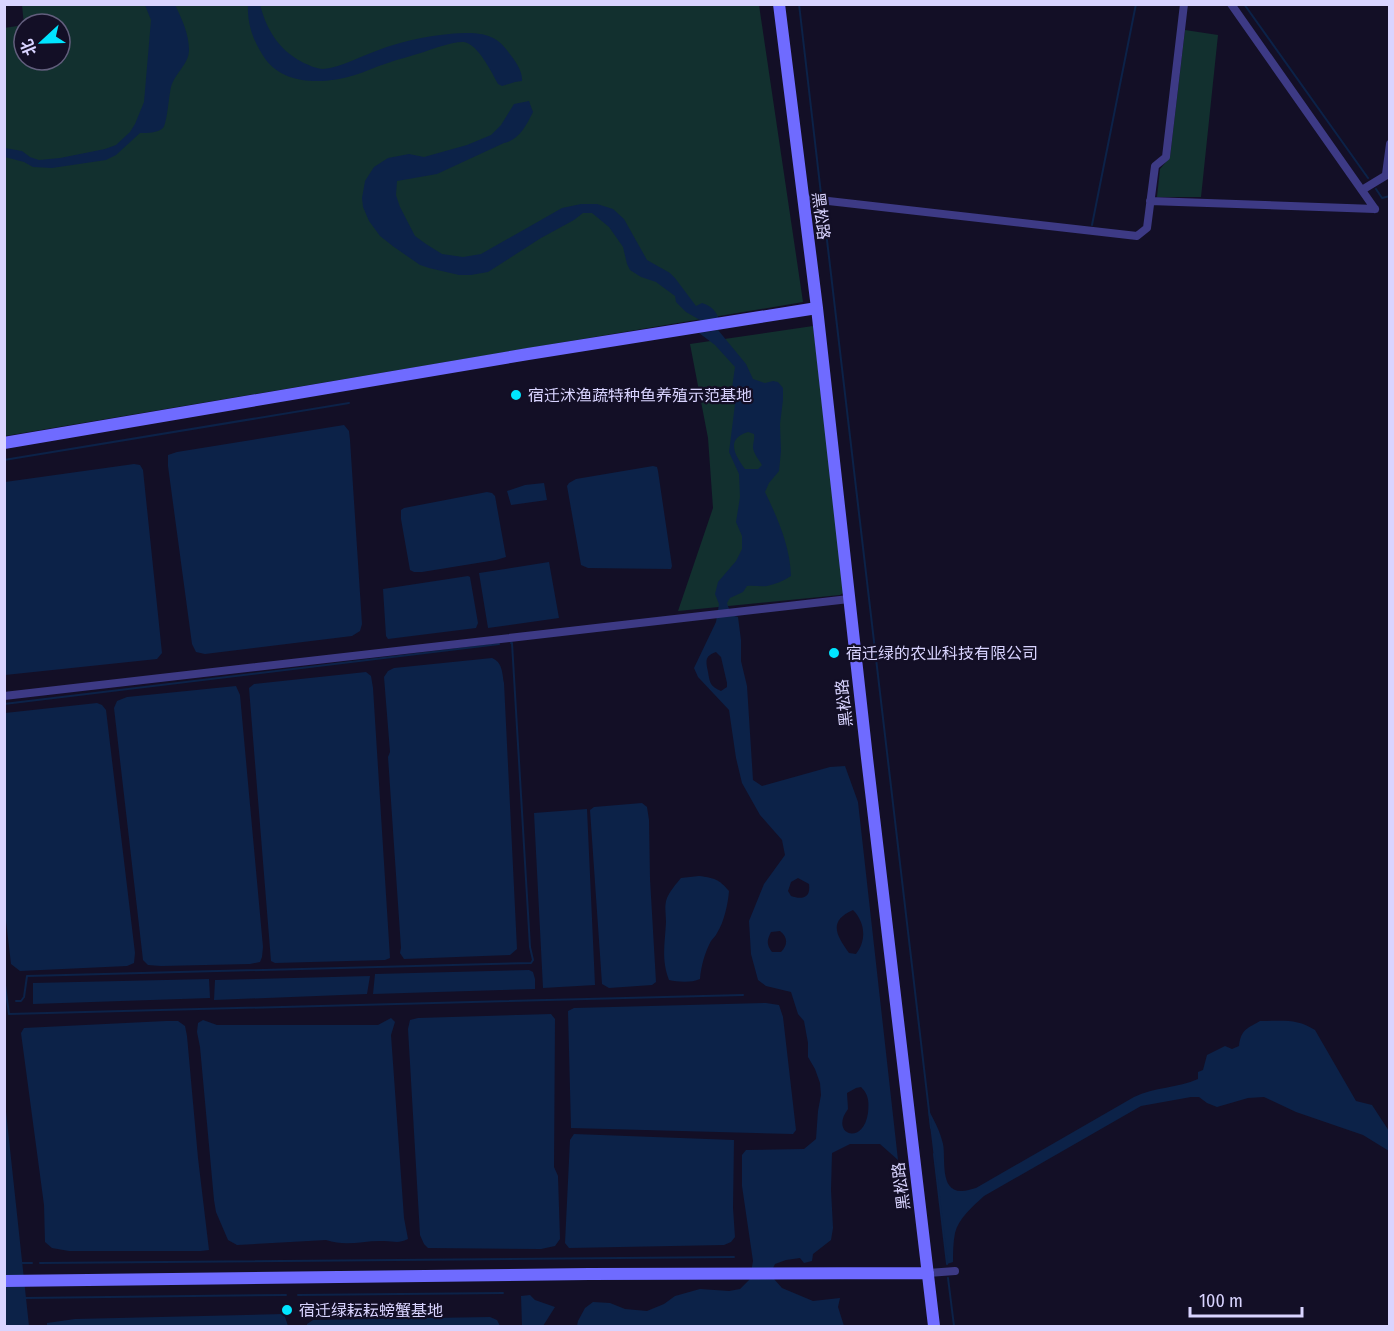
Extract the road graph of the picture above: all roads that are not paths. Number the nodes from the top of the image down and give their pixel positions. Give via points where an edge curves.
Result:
1 (779, 4) edge
2 (1184, 4) edge
3 (1231, 4) edge
4 (1389, 144) edge
5 (1388, 173) edge
6 (1362, 190) junction
7 (802, 198) junction
8 (1150, 201) junction
9 (816, 308) junction
10 (4, 443) edge
11 (849, 599) junction
12 (4, 696) edge
13 (955, 1270) dead end
14 (933, 1273) junction
15 (4, 1281) edge
16 (934, 1326) edge

1 - 7 street, 黑松路
2 - 8 street via 1166,157 1155,166
3 - 6 street
4 - 5 street
5 - 6 street
6 - 8 street via 1375,209
7 - 8 street via 1137,236 1147,228
7 - 9 street, 黑松路
9 - 10 street
9 - 11 street, 黑松路
11 - 12 street
11 - 14 street, 黑松路
13 - 14 street
14 - 15 street
14 - 16 street, 黑松路

